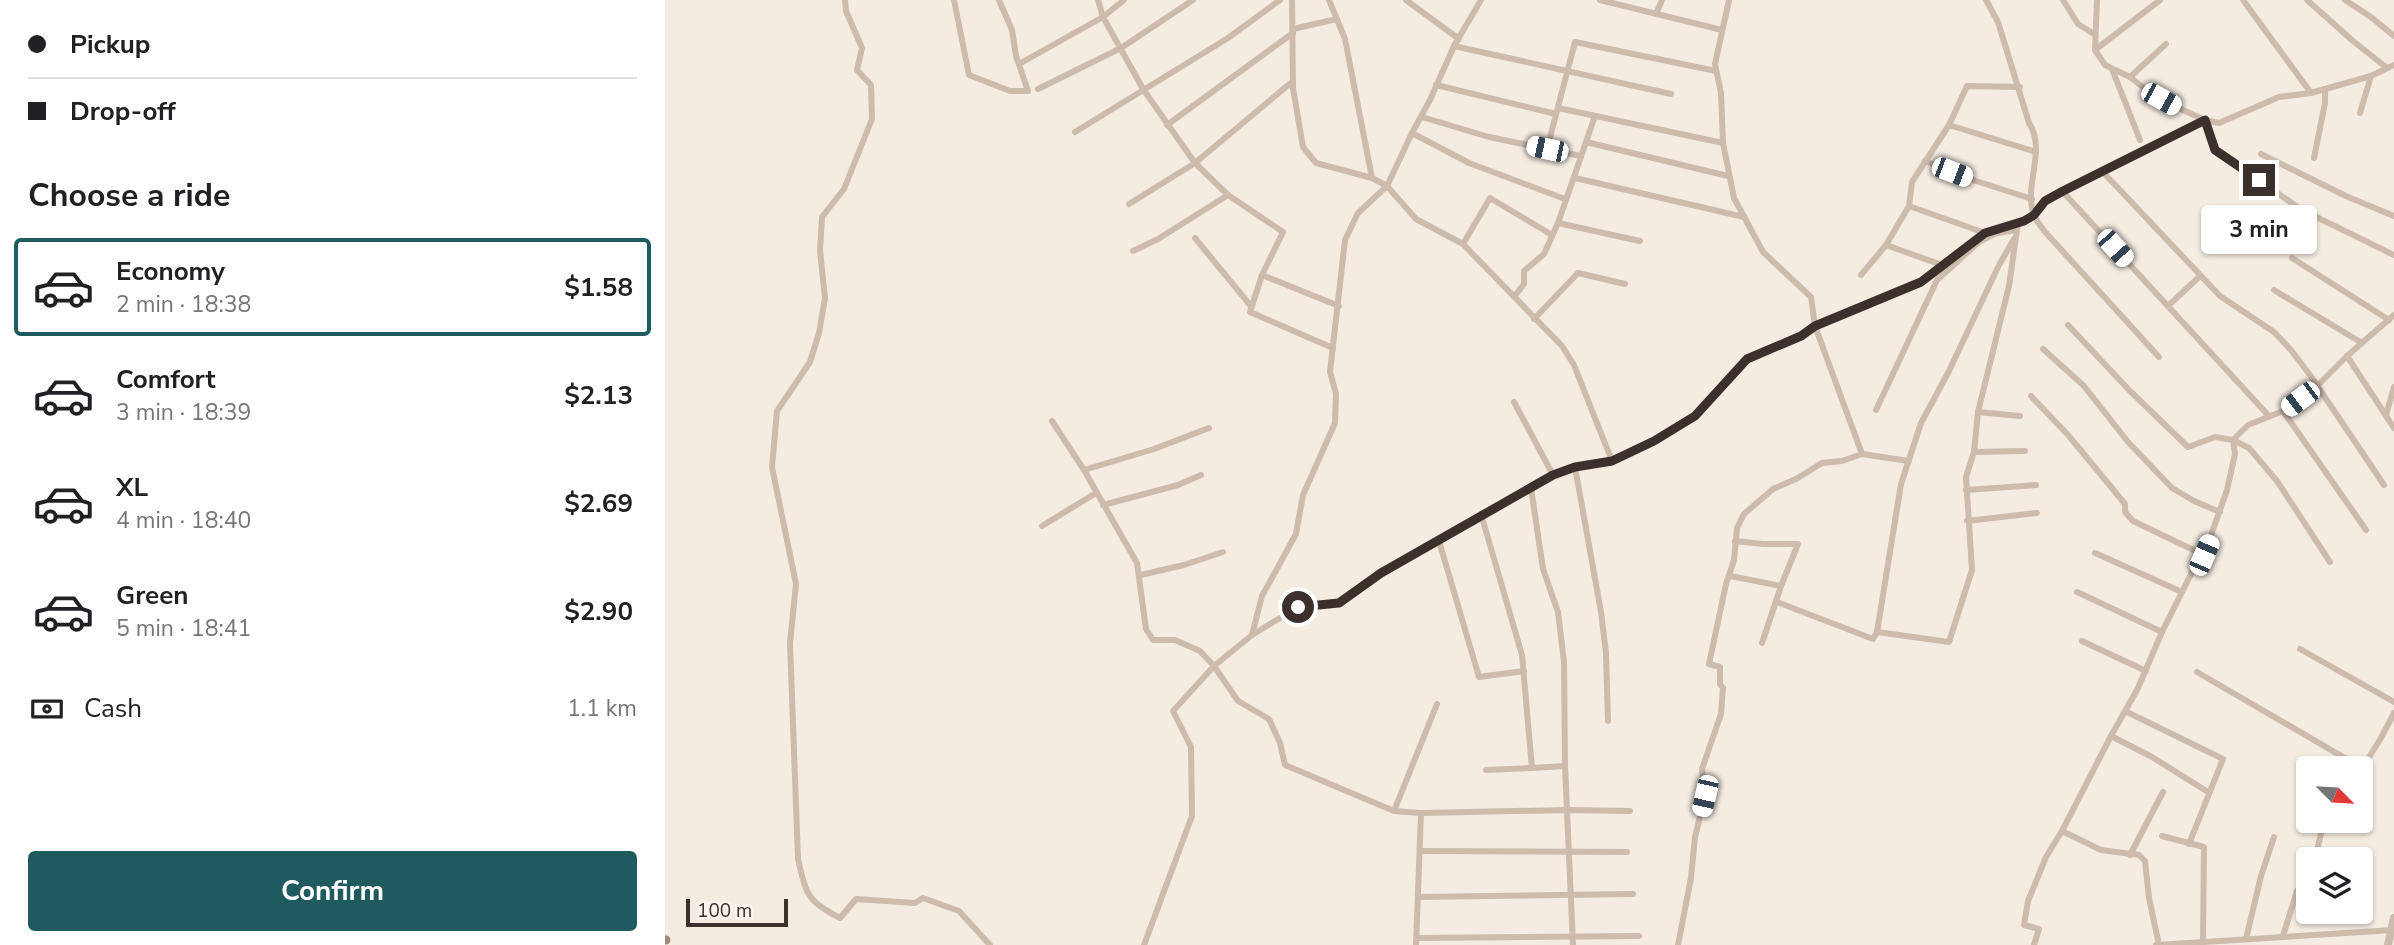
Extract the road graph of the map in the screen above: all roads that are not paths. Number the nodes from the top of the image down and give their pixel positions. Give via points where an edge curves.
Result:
1 (845, 0) edge
2 (954, 0) edge
3 (999, 0) edge
4 (1098, 0) edge
5 (1124, 0) edge
6 (1193, 0) edge
7 (1280, 0) edge
8 (1291, 0) edge
9 (1329, 0) edge
10 (1406, 0) edge
11 (1481, 0) edge
12 (1600, 0) edge
13 (1662, 0) edge
14 (1729, 0) edge
15 (1986, 0) edge
16 (2063, 0) edge
17 (2097, 0) edge
18 (2160, 0) edge
19 (2243, 0) edge
20 (2307, 0) edge
21 (2345, 0) edge
22 (1656, 14) junction
23 (1103, 17) junction
24 (1337, 19) junction
25 (1722, 30) junction
26 (1293, 31) junction
27 (2094, 34) junction
28 (2394, 36) edge
29 (1459, 39) junction
30 (2166, 44) dead end
31 (1454, 46) junction
32 (1121, 48) junction
33 (2095, 50) junction
34 (1019, 64) junction
35 (2390, 67) edge
36 (2112, 69) junction
37 (1716, 71) junction
38 (1566, 72) junction
39 (2371, 76) junction
40 (2130, 77) junction
41 (1293, 81) junction
42 (1436, 85) junction
43 (2019, 87) junction
44 (1038, 89) dead end
45 (1143, 89) junction
46 (2325, 89) junction
47 (2311, 93) junction
48 (1671, 94) dead end
49 (1557, 111) junction
50 (2360, 113) dead end
51 (1595, 116) junction
52 (1422, 117) junction
53 (2205, 120) junction
54 (1167, 125) junction
55 (1948, 125) junction
56 (1075, 132) dead end
57 (1412, 133) junction
58 (2140, 140) dead end
59 (1586, 142) junction
60 (1723, 143) junction
61 (1547, 149) junction
62 (2036, 152) junction
63 (2261, 154) dead end
64 (1581, 156) junction
65 (2314, 158) dead end
66 (1925, 162) junction
67 (1195, 163) junction
68 (2102, 171) junction
69 (1728, 176) junction
70 (1371, 178) junction
71 (1575, 178) junction
72 (1387, 186) junction
73 (2063, 191) junction
74 (1228, 195) junction
75 (1565, 199) junction
76 (2032, 199) junction
77 (1129, 204) dead end
78 (1909, 206) junction
79 (2034, 215) junction
80 (2394, 216) edge
81 (1744, 217) junction
82 (1558, 223) junction
83 (2017, 227) junction
84 (1985, 233) junction
85 (1552, 234) junction
86 (1195, 238) dead end
87 (2014, 239) junction
88 (1640, 240) dead end
89 (1463, 244) junction
90 (1886, 245) junction
91 (1133, 251) dead end
92 (2394, 255) edge
93 (2292, 258) dead end
94 (1942, 265) junction
95 (1262, 275) junction
96 (1861, 275) dead end
97 (1929, 275) junction
98 (2200, 276) junction
99 (1937, 280) junction
100 (1625, 284) dead end
101 (2274, 290) dead end
102 (1514, 297) junction
103 (1250, 305) junction
104 (1339, 306) junction
105 (2168, 306) junction
106 (2392, 317) edge
107 (1534, 319) junction
108 (2068, 325) dead end
109 (1815, 326) junction
110 (2362, 343) junction
111 (1333, 348) junction
112 (2043, 349) dead end
113 (2347, 356) junction
114 (2159, 357) dead end
115 (2317, 386) junction
116 (2394, 387) edge
117 (2031, 396) dead end
118 (1514, 402) dead end
119 (1876, 410) dead end
120 (2283, 411) junction
121 (1978, 412) junction
122 (2268, 415) junction
123 (2386, 415) junction
124 (2020, 416) dead end
125 (1052, 421) dead end
126 (1209, 428) dead end
127 (2394, 428) edge
128 (2234, 440) junction
129 (2025, 451) dead end
130 (1974, 452) junction
131 (1862, 454) junction
132 (1612, 461) junction
133 (1909, 461) junction
134 (1575, 467) junction
135 (1084, 470) junction
136 (1201, 475) dead end
137 (1553, 475) junction
138 (2036, 485) dead end
139 (2384, 485) dead end
140 (1531, 488) junction
141 (1966, 491) junction
142 (1095, 493) junction
143 (1103, 505) junction
144 (2220, 512) junction
145 (2037, 513) dead end
146 (1481, 514) junction
147 (1967, 521) junction
148 (1042, 526) dead end
149 (2366, 530) dead end
150 (1439, 541) junction
151 (1735, 541) junction
152 (1223, 552) dead end
153 (2095, 553) dead end
154 (2204, 555) junction
155 (2330, 562) dead end
156 (1141, 575) junction
157 (1730, 576) junction
158 (1781, 586) junction
159 (2077, 592) dead end
160 (2182, 592) junction
161 (1777, 602) junction
162 (1877, 632) junction
163 (2162, 632) junction
164 (1252, 635) junction
165 (2082, 641) dead end
166 (1762, 643) dead end
167 (2300, 649) dead end
168 (1214, 666) junction
169 (1524, 671) junction
170 (2146, 671) junction
171 (2197, 672) dead end
172 (2394, 702) edge
173 (1437, 704) dead end
174 (2125, 711) junction
175 (2394, 713) edge
176 (1608, 721) dead end
177 (2111, 736) junction
178 (2339, 756) edge
179 (2369, 756) edge
180 (1565, 766) junction
181 (1532, 768) junction
182 (1486, 770) dead end
183 (2163, 792) dead end
184 (2209, 792) junction
185 (1568, 810) junction
186 (1394, 811) junction
187 (1630, 811) dead end
188 (1421, 813) junction
189 (2062, 831) junction
190 (2162, 836) dead end
191 (2274, 837) dead end
192 (2189, 844) junction
193 (1420, 851) junction
194 (1570, 852) junction
195 (1627, 852) dead end
196 (2130, 855) junction
197 (1572, 894) junction
198 (1633, 894) dead end
199 (2296, 894) edge
200 (1418, 897) junction
201 (2394, 918) edge
202 (2393, 930) edge
203 (1573, 936) junction
204 (1639, 936) dead end
205 (2283, 936) junction
206 (2298, 936) junction
207 (1534, 937) junction
208 (2246, 939) junction
209 (1417, 941) edge
210 (2203, 943) junction
211 (2218, 943) edge
212 (2175, 944) edge
213 (991, 945) edge
214 (1144, 945) edge
215 (1534, 945) edge
216 (1573, 945) edge
217 (1678, 945) edge
218 (2034, 945) edge
219 (2158, 945) edge
220 (2297, 945) edge
221 (2388, 945) edge

1 - 213 street via 862,48 857,70 871,85 872,119 844,189 822,217 825,298 819,333 810,362 777,411 772,467 796,584 790,643 798,859 807,894 840,918 856,899 915,903 923,898 959,911
2 - 34 street via 969,75 1010,91 1028,91
3 - 34 street
4 - 23 street
5 - 23 street
6 - 32 street
7 - 45 street via 1228,38
8 - 26 street
9 - 24 street
10 - 29 street
11 - 29 street
12 - 22 street
13 - 22 street
14 - 25 street
15 - 43 street
16 - 27 street via 2078,24
17 - 27 street
18 - 33 street
19 - 47 street
20 - 35 street
21 - 28 street
22 - 25 street
23 - 32 street
23 - 34 street
24 - 26 street
24 - 70 street via 1345,39
25 - 37 street
26 - 41 street
26 - 54 street
27 - 33 street
29 - 31 street
30 - 40 street
31 - 38 street
31 - 42 street
32 - 44 street
32 - 45 street
33 - 36 street
35 - 39 street
36 - 40 street
36 - 58 street
37 - 38 street via 1577,42
37 - 60 street
38 - 48 street
38 - 49 street
39 - 46 street
39 - 50 street
40 - 53 street via 2149,92
41 - 67 street
41 - 70 street via 1303,147 1316,163
42 - 49 street
42 - 52 street
43 - 55 street via 1966,86
43 - 62 street
45 - 54 street
45 - 56 street
46 - 47 street
46 - 65 street
47 - 53 street via 2279,97 2219,123
49 - 51 street
49 - 61 street
51 - 59 street
51 - 60 street
52 - 57 street
52 - 61 street via 1489,138
53 - 68 street
53 - 92 street via 2215,150 2302,210
54 - 67 street
55 - 62 street
55 - 66 street
57 - 72 street
57 - 75 street via 1469,163
59 - 64 street
59 - 69 street
60 - 69 street
61 - 64 street
62 - 76 street
63 - 80 street
64 - 71 street
66 - 76 street
66 - 78 street via 1912,182
67 - 74 street
67 - 77 street
68 - 73 street
68 - 98 street
69 - 81 street
70 - 72 street
71 - 75 street
71 - 81 street
72 - 89 street via 1416,219
72 - 104 street via 1358,213 1345,240
73 - 79 street via 2045,201
73 - 105 street
74 - 91 street
74 - 95 street via 1283,232
75 - 82 street
76 - 79 street
78 - 84 street
78 - 90 street
79 - 83 street
79 - 114 street
81 - 109 street via 1763,252 1811,297
82 - 85 street
82 - 88 street
83 - 84 street
83 - 87 street
83 - 99 street via 1979,242
84 - 94 street
85 - 89 street via 1490,198
85 - 102 street via 1544,254 1524,271 1524,284
86 - 103 street
87 - 121 street via 2009,286
87 - 133 street via 1921,423
89 - 102 street
90 - 94 street
90 - 96 street
93 - 106 street
94 - 97 street
95 - 103 street
95 - 104 street
97 - 99 street
97 - 109 street
98 - 105 street
98 - 115 street via 2220,296 2274,332
99 - 119 street
100 - 107 street via 1578,273
101 - 110 street
102 - 107 street
103 - 111 street via 1250,312
104 - 111 street
105 - 122 street
106 - 110 street
107 - 132 street via 1574,365
108 - 128 street via 2188,447 2215,438
109 - 131 street
109 - 132 street via 1747,359 1695,416
110 - 113 street
111 - 164 street via 1330,372 1336,394 1335,423 1303,495 1296,534 1262,596
112 - 144 street via 2084,386 2172,488
113 - 115 street
113 - 123 street
115 - 120 street
115 - 139 street
116 - 123 street
117 - 154 street via 2125,503 2125,512 2133,521
118 - 137 street
120 - 122 street
120 - 149 street
121 - 124 street
121 - 130 street
122 - 128 street via 2248,425
123 - 127 street
125 - 135 street
126 - 135 street
128 - 144 street via 2228,491
128 - 155 street via 2249,448 2277,481
129 - 130 street
130 - 141 street
131 - 133 street
131 - 151 street via 1822,463 1773,489 1744,514
132 - 134 street
133 - 162 street via 1901,484
134 - 137 street
134 - 176 street via 1601,612
135 - 142 street
136 - 143 street
137 - 140 street
138 - 141 street
140 - 146 street
140 - 180 street via 1543,569 1558,612 1564,662
141 - 147 street
142 - 143 street
142 - 148 street
143 - 156 street
144 - 154 street
145 - 147 street
146 - 150 street
146 - 169 street
147 - 162 street via 1972,570 1949,642
150 - 164 street via 1339,603 1298,607
150 - 169 street via 1479,677
151 - 157 street
151 - 158 street via 1798,544
152 - 156 street
153 - 160 street
154 - 160 street
156 - 168 street via 1146,629 1153,640 1175,640 1200,651
157 - 158 street
157 - 217 street via 1709,664 1720,667 1721,714 1702,769 1705,796
158 - 161 street
159 - 163 street
160 - 163 street
161 - 162 street via 1873,639
161 - 166 street
163 - 170 street
164 - 168 street
165 - 170 street
167 - 172 street
168 - 186 street via 1238,701 1269,719 1285,765
168 - 214 street via 1173,710 1191,747 1192,816
169 - 181 street
170 - 174 street
171 - 178 street
173 - 186 street
174 - 177 street
174 - 184 street via 2223,759
175 - 179 street
177 - 184 street
177 - 189 street
180 - 181 street
180 - 185 street
181 - 182 street
183 - 196 street
184 - 192 street
185 - 187 street
185 - 188 street
185 - 194 street
186 - 188 street
188 - 193 street
189 - 196 street via 2101,850
189 - 218 street via 2028,901 2024,925 2039,929
190 - 192 street
191 - 208 street
192 - 210 street via 2204,847
193 - 194 street
193 - 200 street
194 - 195 street
194 - 197 street
196 - 219 street via 2145,861
197 - 198 street
197 - 200 street
197 - 203 street
199 - 205 street
200 - 209 street
201 - 202 street
202 - 206 street
202 - 221 street
203 - 204 street
203 - 207 street
203 - 216 street
205 - 206 street
205 - 208 street
206 - 220 street
207 - 209 street
207 - 215 street
208 - 211 street
210 - 211 street
210 - 212 street
212 - 219 street

